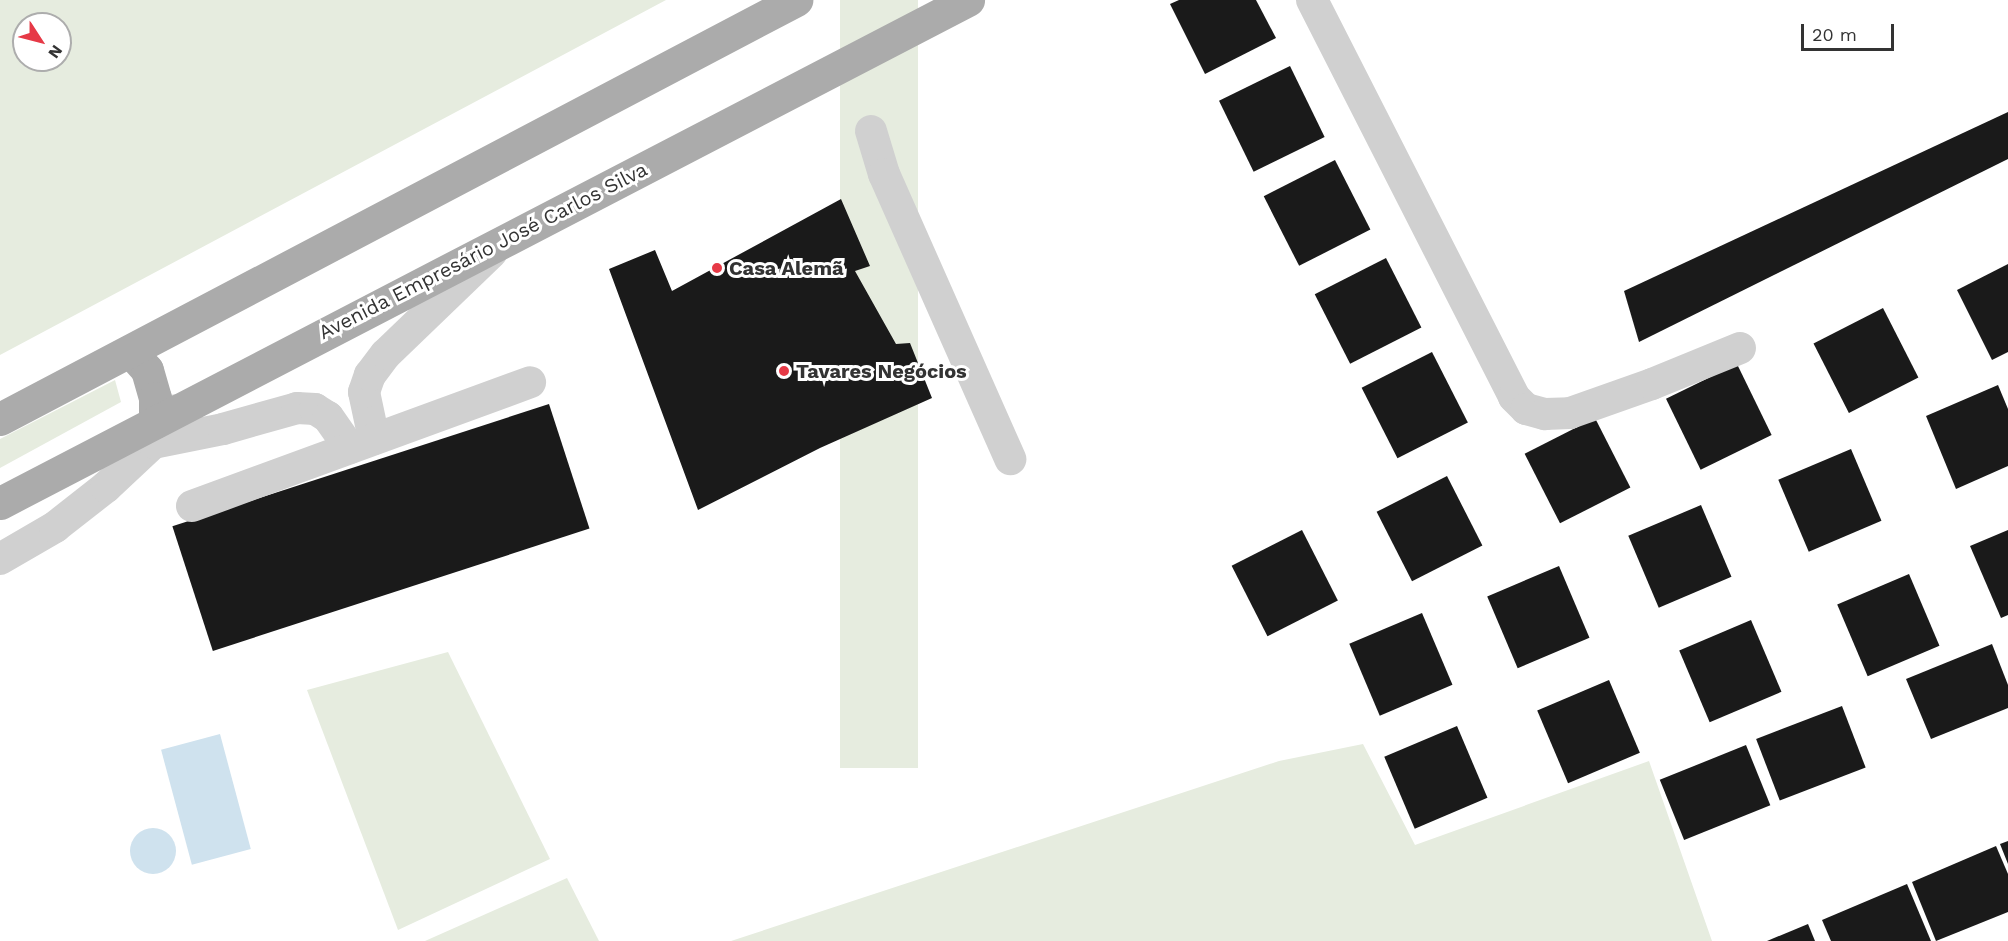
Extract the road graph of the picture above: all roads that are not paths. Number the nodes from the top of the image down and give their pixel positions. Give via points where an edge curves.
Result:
1 (796, 0) edge
2 (968, 0) edge
3 (1312, 0) edge
4 (871, 131) dead end
5 (505, 240) junction
6 (1740, 348) dead end
7 (130, 351) junction
8 (530, 382) dead end
9 (0, 419) edge
10 (161, 425) junction
11 (362, 444) junction
12 (1010, 459) dead end
13 (0, 503) edge
14 (192, 506) dead end
15 (0, 559) edge

1 - 7 main road
2 - 5 main road, Avenida Empresário José Carlos Silva
3 - 6 street via 1514,397 1526,409 1545,414 1570,413
4 - 12 street via 884,174
5 - 10 main road, Avenida Empresário José Carlos Silva
5 - 11 street via 369,375 364,392
7 - 9 main road
7 - 10 main road via 147,370
8 - 11 street
10 - 11 street via 222,429 297,408 315,409
10 - 13 main road, Avenida Empresário José Carlos Silva
10 - 15 street via 106,487 55,527
11 - 14 street

